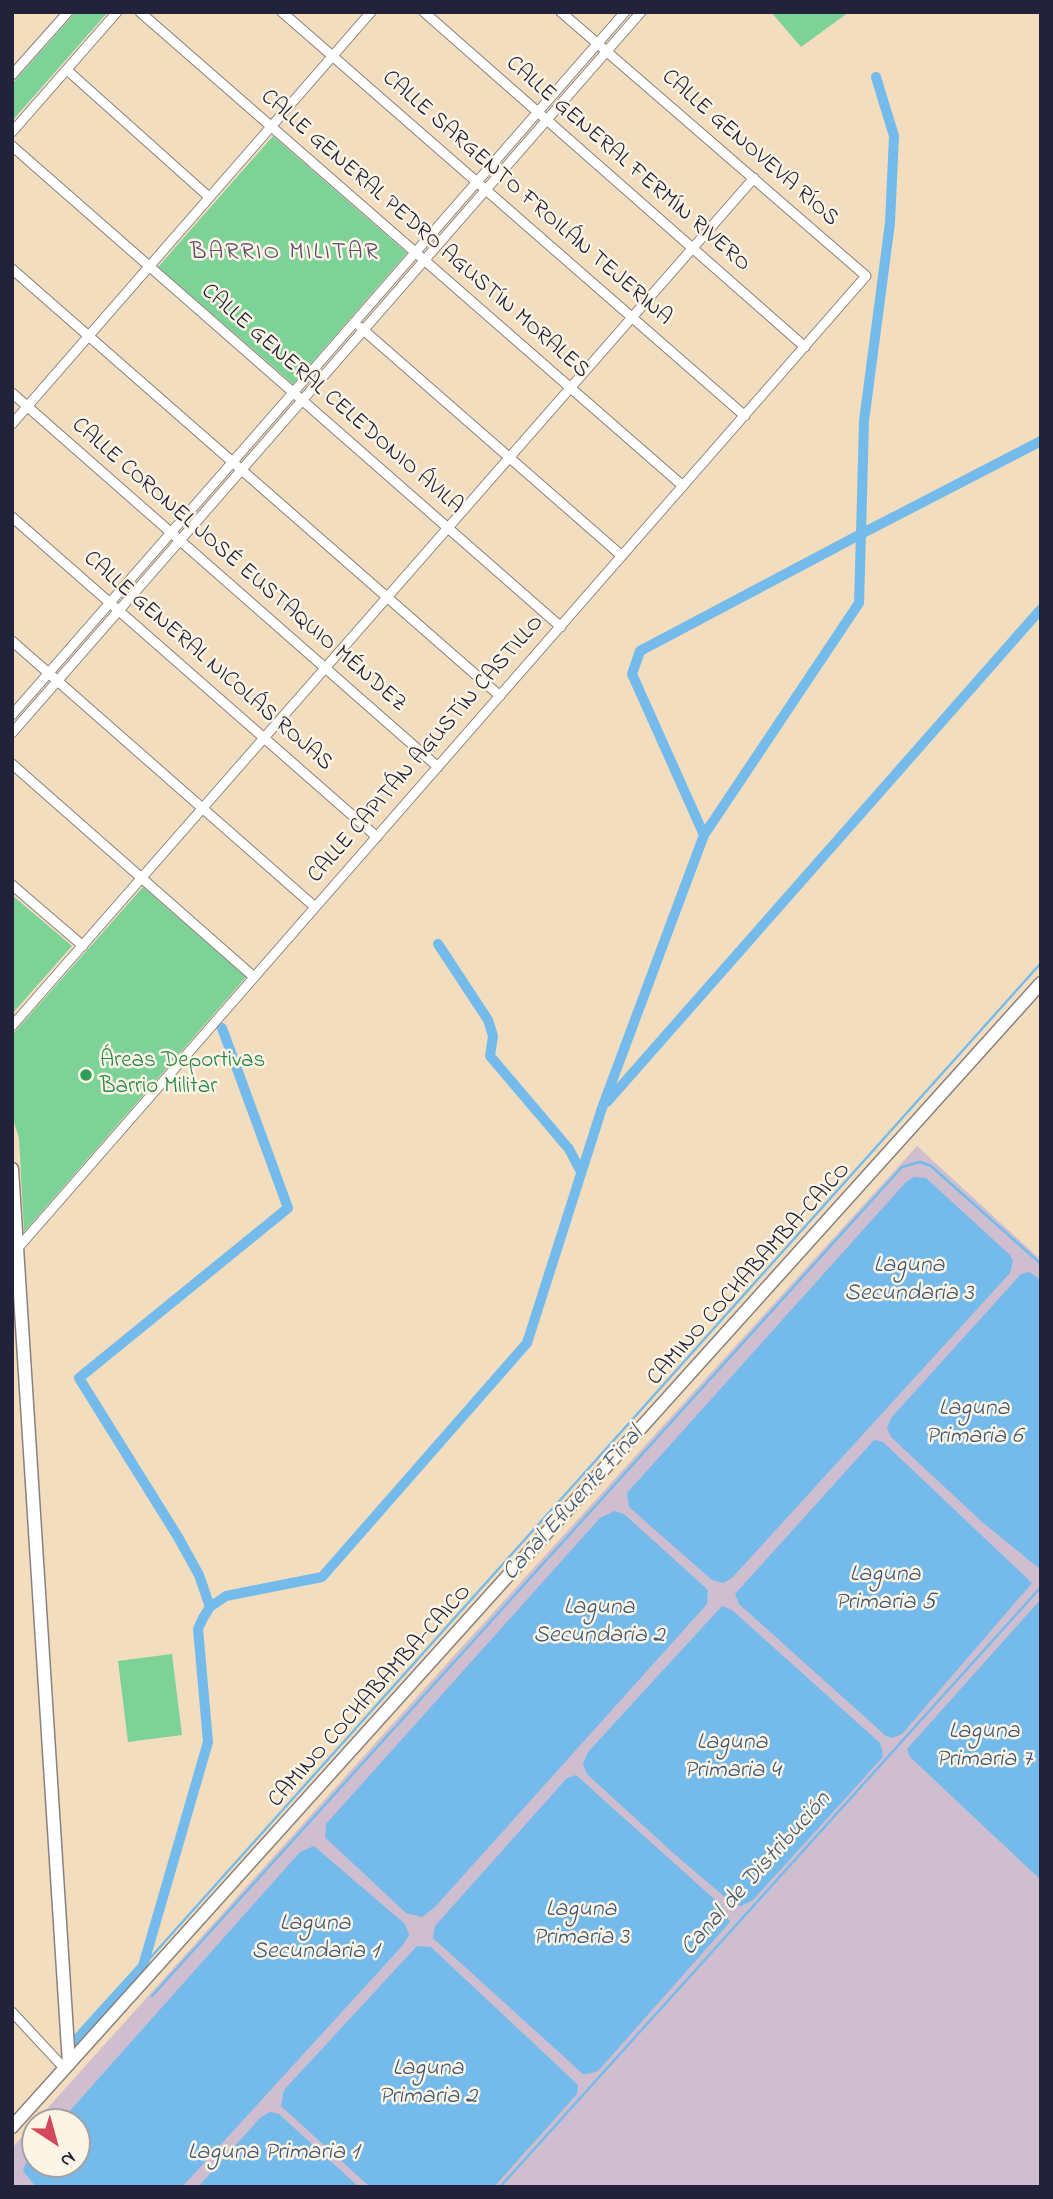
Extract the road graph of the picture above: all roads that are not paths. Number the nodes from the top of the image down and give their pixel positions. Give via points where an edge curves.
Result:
1 (68, 12) edge
2 (117, 12) edge
3 (140, 12) edge
4 (282, 12) edge
5 (370, 12) edge
6 (424, 12) edge
7 (561, 12) edge
8 (625, 12) edge
9 (641, 12) edge
10 (597, 44) junction
11 (607, 51) junction
12 (332, 56) junction
13 (67, 70) junction
14 (12, 75) edge
15 (537, 112) junction
16 (547, 120) junction
17 (271, 127) junction
18 (12, 132) edge
19 (12, 146) edge
20 (754, 178) junction
21 (477, 182) junction
22 (486, 190) junction
23 (209, 197) junction
24 (693, 248) junction
25 (415, 253) junction
26 (425, 261) junction
27 (149, 266) junction
28 (12, 269) edge
29 (866, 276) joint
30 (632, 317) junction
31 (354, 323) junction
32 (363, 331) junction
33 (88, 337) junction
34 (805, 347) junction
35 (570, 388) junction
36 (12, 393) edge
37 (293, 393) junction
38 (303, 401) junction
39 (27, 407) junction
40 (745, 416) junction
41 (12, 424) edge
42 (509, 458) junction
43 (232, 463) junction
44 (241, 471) junction
45 (683, 486) junction
46 (12, 517) edge
47 (448, 528) junction
48 (171, 533) junction
49 (180, 541) junction
50 (622, 556) junction
51 (389, 597) junction
52 (110, 603) junction
53 (119, 611) junction
54 (561, 627) junction
55 (12, 641) edge
56 (326, 669) junction
57 (49, 673) junction
58 (58, 681) junction
59 (500, 696) junction
60 (12, 715) edge
61 (12, 733) edge
62 (265, 738) junction
63 (12, 764) edge
64 (438, 766) junction
65 (203, 809) junction
66 (377, 836) junction
67 (142, 879) junction
68 (12, 885) edge
69 (315, 907) junction
70 (83, 946) junction
71 (254, 977) junction
72 (1041, 983) edge
73 (12, 1026) edge
74 (12, 1169) edge
75 (17, 1249) junction
76 (12, 2012) edge
77 (67, 2067) junction
78 (12, 2127) edge

1 - 14 street
2 - 13 street
3 - 17 street, CALLE GENERAL PEDRO AGUSTÍN MORALES
4 - 12 street, CALLE SARGENTO FROILÁN TEJERINA
5 - 12 street
6 - 15 street, CALLE GENERAL FERMÍN RIVERO
7 - 10 street
8 - 10 street
9 - 11 street
10 - 11 street, CALLE GENOVEVA RÍOS
10 - 15 street
11 - 16 street
11 - 20 street, CALLE GENOVEVA RÍOS
12 - 17 street
12 - 21 street, CALLE SARGENTO FROILÁN TEJERINA
13 - 18 street
13 - 23 street
15 - 16 street, CALLE GENERAL FERMÍN RIVERO
15 - 21 street
16 - 22 street
16 - 24 street, CALLE GENERAL FERMÍN RIVERO
17 - 23 street
17 - 25 street, CALLE GENERAL PEDRO AGUSTÍN MORALES
19 - 27 street, CALLE GENERAL CELEDONIO ÁVILA
20 - 24 street
20 - 29 street, CALLE GENOVEVA RÍOS
21 - 22 street, CALLE SARGENTO FROILÁN TEJERINA
21 - 25 street
22 - 26 street
22 - 30 street, CALLE SARGENTO FROILÁN TEJERINA
23 - 27 street
24 - 30 street
24 - 34 street, CALLE GENERAL FERMÍN RIVERO
25 - 26 street, CALLE GENERAL PEDRO AGUSTÍN MORALES
25 - 31 street
26 - 32 street
26 - 35 street, CALLE GENERAL PEDRO AGUSTÍN MORALES
27 - 33 street
27 - 37 street, CALLE GENERAL CELEDONIO ÁVILA
28 - 33 street
29 - 34 street, CALLE CAPITÁN AGUSTÍN CASTILLO
30 - 35 street
30 - 40 street, CALLE SARGENTO FROILÁN TEJERINA
31 - 32 street
31 - 37 street
32 - 38 street
32 - 42 street
33 - 39 street
33 - 43 street
34 - 40 street, CALLE CAPITÁN AGUSTÍN CASTILLO
35 - 42 street
35 - 45 street, CALLE GENERAL PEDRO AGUSTÍN MORALES
36 - 39 street, CALLE CORONEL JOSÉ EUSTAQUIO MÉNDEZ
37 - 38 street, CALLE GENERAL CELEDONIO ÁVILA
37 - 43 street
38 - 44 street
38 - 47 street, CALLE GENERAL CELEDONIO ÁVILA
39 - 41 street
39 - 48 street, CALLE CORONEL JOSÉ EUSTAQUIO MÉNDEZ
40 - 45 street, CALLE CAPITÁN AGUSTÍN CASTILLO
42 - 47 street
42 - 50 street
43 - 44 street
43 - 48 street
44 - 49 street
44 - 51 street
45 - 50 street, CALLE CAPITÁN AGUSTÍN CASTILLO
46 - 52 street, CALLE GENERAL NICOLÁS ROJAS
47 - 51 street
47 - 54 street, CALLE GENERAL CELEDONIO ÁVILA
48 - 49 street, CALLE CORONEL JOSÉ EUSTAQUIO MÉNDEZ
48 - 52 street
49 - 53 street
49 - 56 street, CALLE CORONEL JOSÉ EUSTAQUIO MÉNDEZ
50 - 54 street, CALLE CAPITÁN AGUSTÍN CASTILLO
51 - 56 street
51 - 59 street
52 - 53 street, CALLE GENERAL NICOLÁS ROJAS
52 - 57 street
53 - 58 street
53 - 62 street, CALLE GENERAL NICOLÁS ROJAS
54 - 59 street, CALLE CAPITÁN AGUSTÍN CASTILLO
55 - 57 street
56 - 62 street
56 - 64 street, CALLE CORONEL JOSÉ EUSTAQUIO MÉNDEZ
57 - 58 street
57 - 60 street
58 - 61 street
58 - 65 street
59 - 64 street, CALLE CAPITÁN AGUSTÍN CASTILLO
62 - 65 street
62 - 66 street, CALLE GENERAL NICOLÁS ROJAS
63 - 67 street
64 - 66 street, CALLE CAPITÁN AGUSTÍN CASTILLO
65 - 67 street
65 - 69 street
66 - 69 street, CALLE CAPITÁN AGUSTÍN CASTILLO
67 - 70 street
67 - 71 street
68 - 70 street
69 - 71 street, CALLE CAPITÁN AGUSTÍN CASTILLO
70 - 73 street
71 - 75 street, CALLE CAPITÁN AGUSTÍN CASTILLO
72 - 77 main road, CAMINO COCHABAMBA-CAICO
74 - 75 main road
75 - 77 main road
76 - 77 street
77 - 78 main road, CAMINO COCHABAMBA-CAICO

